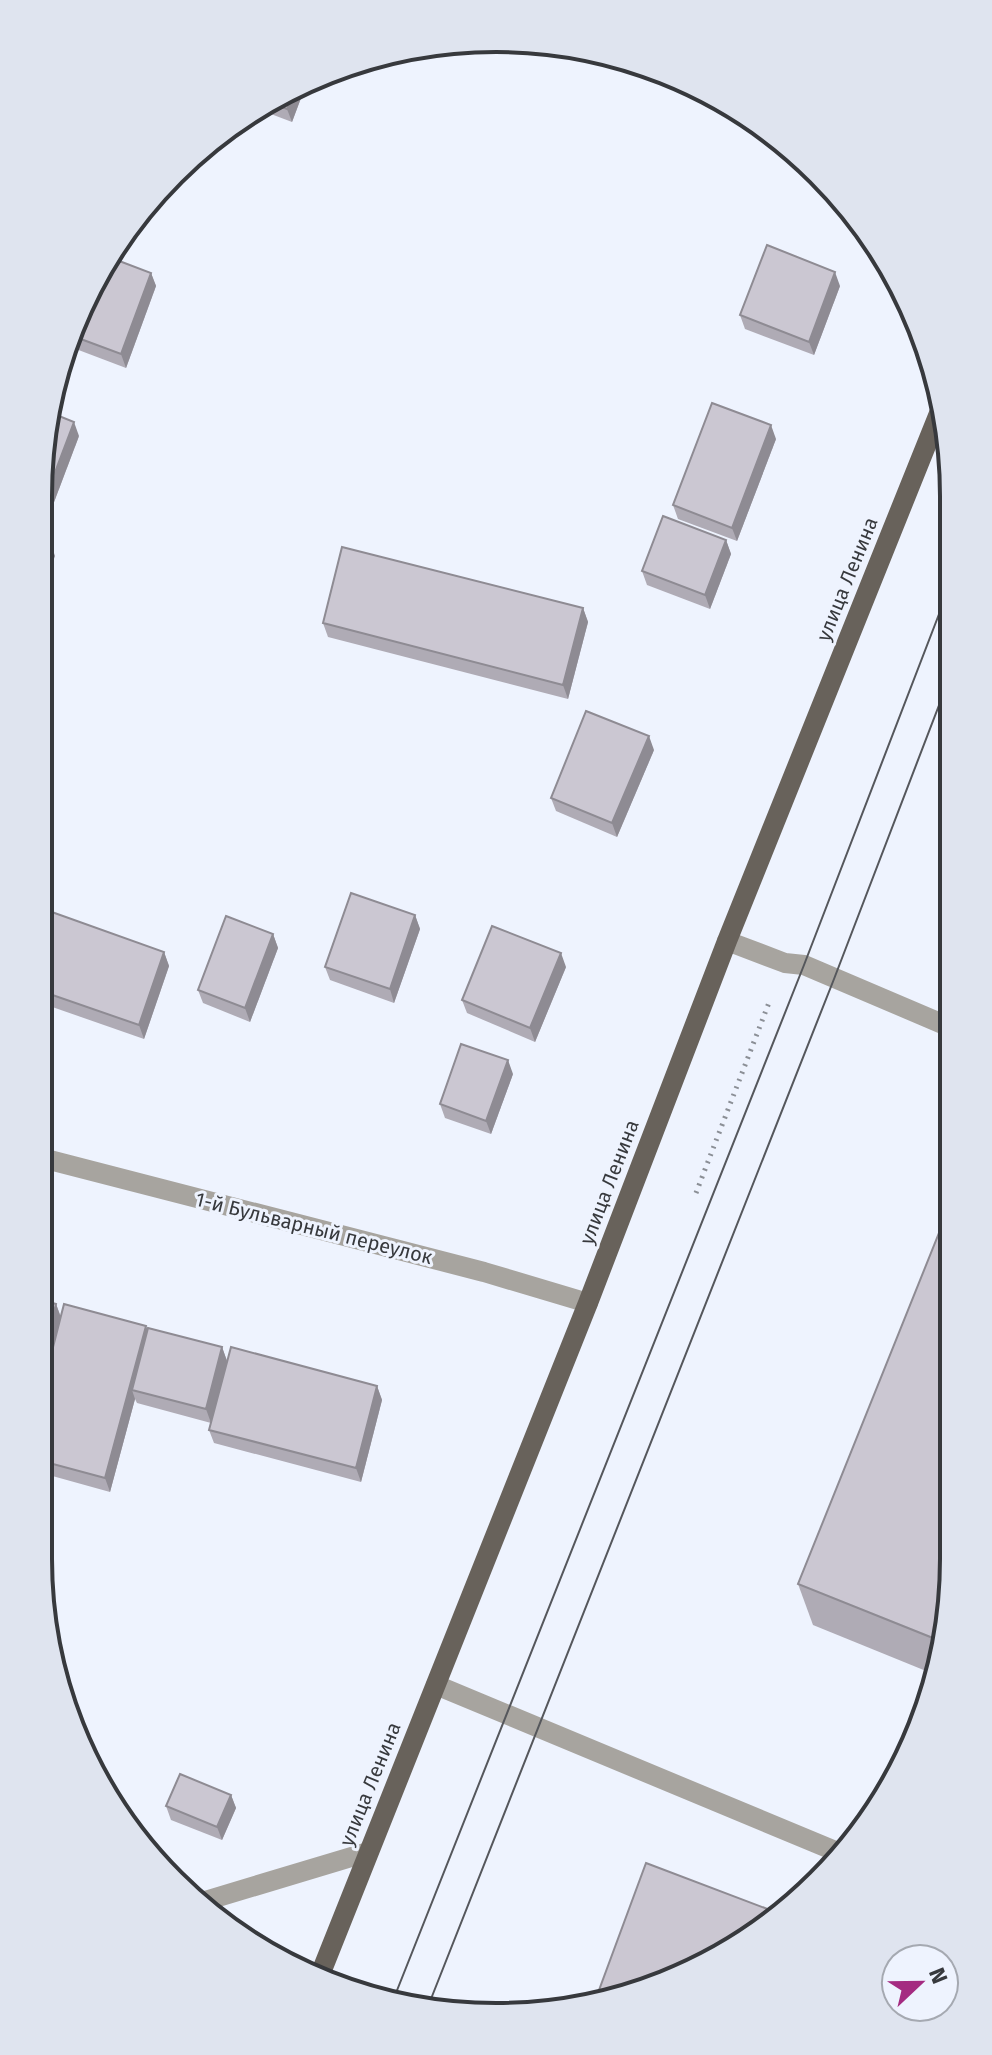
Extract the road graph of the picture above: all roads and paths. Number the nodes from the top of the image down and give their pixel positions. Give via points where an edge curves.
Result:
1 (934, 426) edge
2 (727, 941) junction
3 (785, 963) junction
4 (940, 1023) edge
5 (52, 1161) edge
6 (696, 1193) dead end
7 (588, 1303) junction
8 (436, 1685) junction
9 (832, 1850) edge
10 (368, 1852) junction
11 (211, 1899) edge
12 (323, 1968) edge

1 - 2 main road, улица Ленина
2 - 3 street
2 - 7 main road, улица Ленина
3 - 4 street via 804,965
3 - 6 path
5 - 7 street, 1-й Бульварный переулок
7 - 8 main road, улица Ленина
8 - 9 street
8 - 10 main road, улица Ленина
10 - 11 street
10 - 12 main road, улица Ленина

